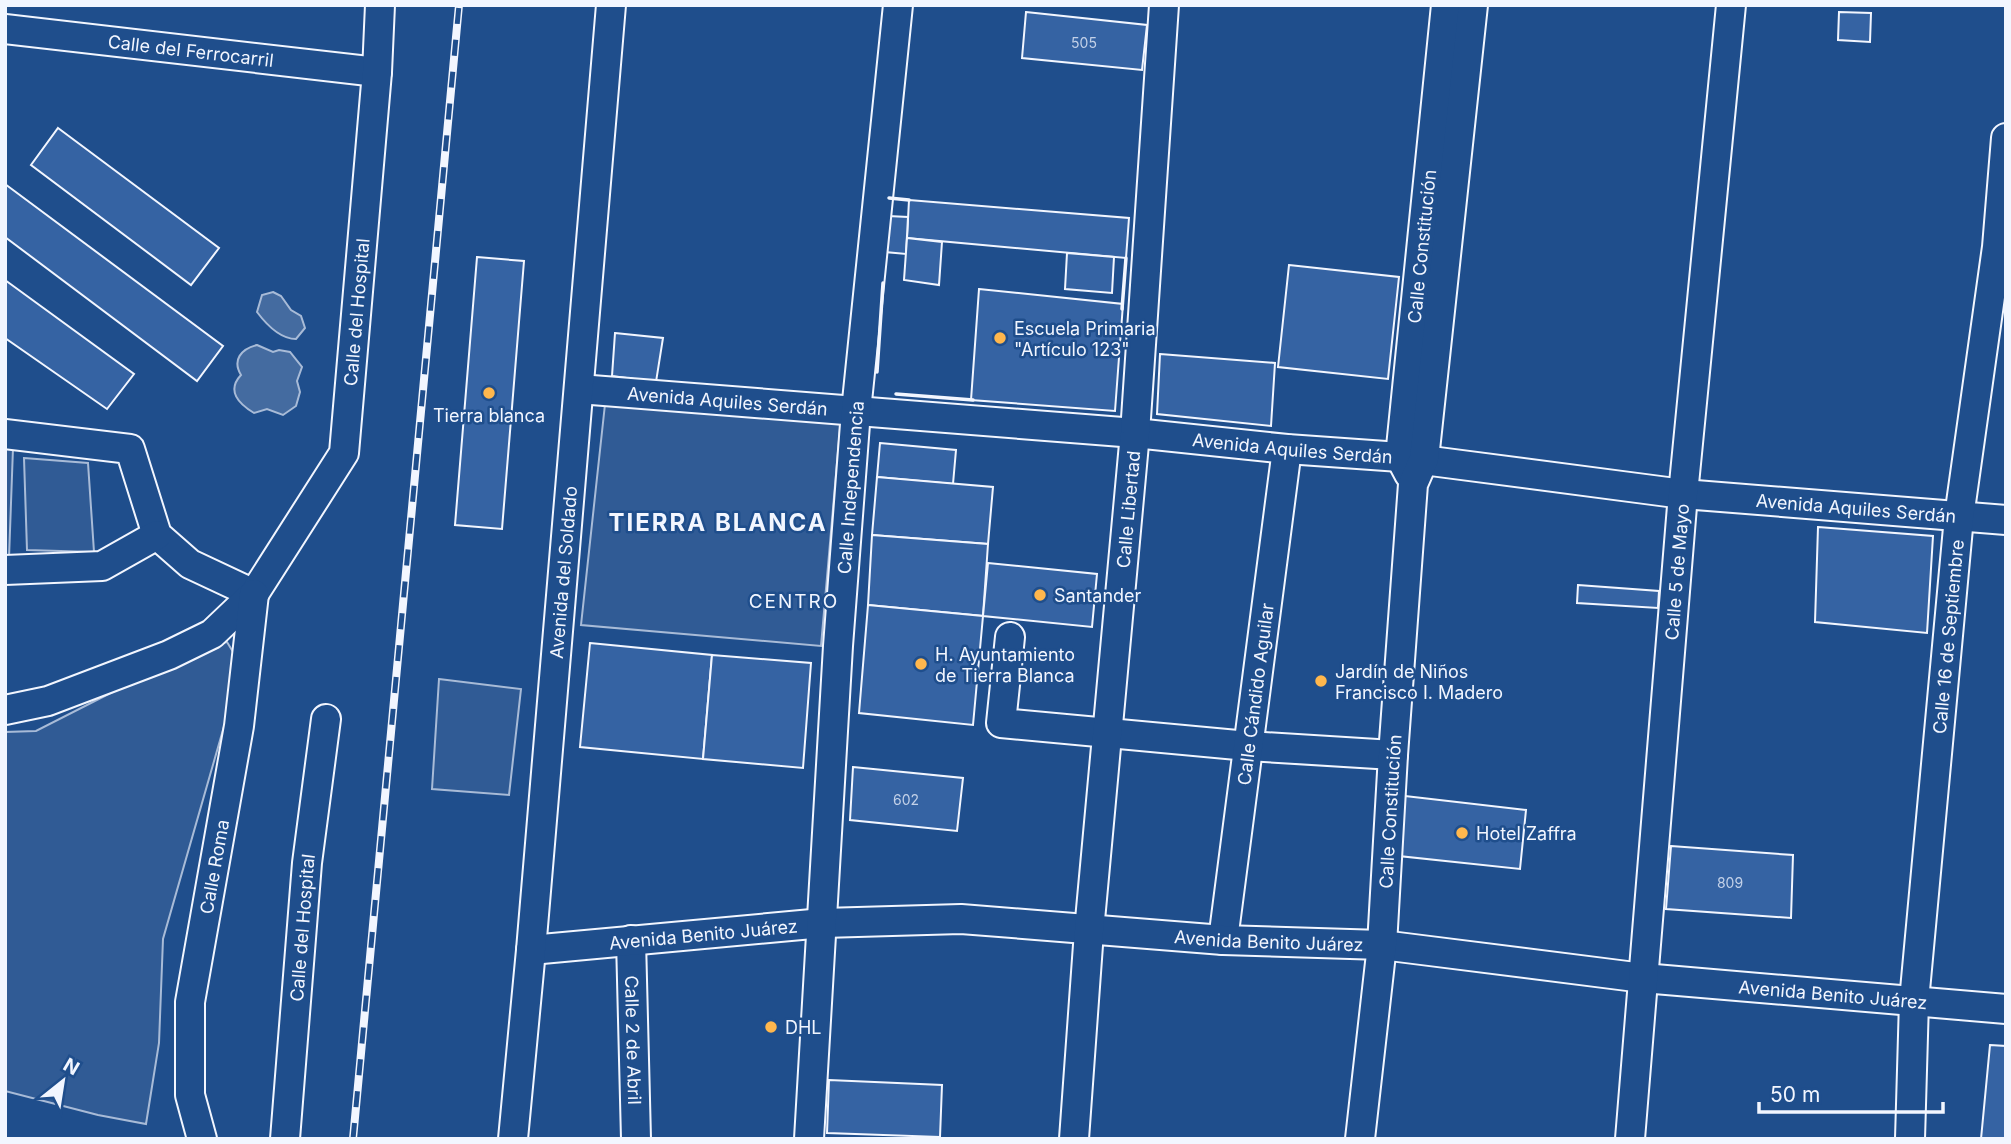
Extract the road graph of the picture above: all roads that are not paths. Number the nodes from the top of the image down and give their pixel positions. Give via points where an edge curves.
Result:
1 (380, 5) edge
2 (611, 5) edge
3 (898, 5) edge
4 (1164, 5) edge
5 (1446, 5) edge
6 (1473, 5) edge
7 (1731, 5) edge
8 (5, 29) edge
9 (377, 72) junction
10 (2006, 138) edge
11 (2001, 247) edge
12 (579, 389) junction
13 (856, 411) junction
14 (1135, 433) junction
15 (5, 434) edge
16 (1287, 449) junction
17 (1412, 467) junction
18 (1683, 494) junction
19 (1959, 517) junction
20 (2006, 520) edge
21 (158, 535) junction
22 (5, 570) edge
23 (254, 594) junction
24 (1010, 637) dead end
25 (5, 710) edge
26 (326, 719) dead end
27 (1107, 734) junction
28 (1248, 746) junction
29 (1393, 755) junction
30 (822, 923) junction
31 (1089, 931) junction
32 (631, 940) junction
33 (1223, 940) junction
34 (1382, 945) junction
35 (531, 950) junction
36 (1643, 978) junction
37 (1914, 1001) junction
38 (2006, 1009) edge
39 (202, 1139) edge
40 (285, 1139) edge
41 (513, 1139) edge
42 (636, 1139) edge
43 (809, 1139) edge
44 (1074, 1139) edge
45 (1360, 1139) edge
46 (1630, 1139) edge
47 (1910, 1139) edge

1 - 9 street, Calle del Hospital
2 - 12 street, Avenida del Soldado
3 - 13 street, Calle Independencia
4 - 14 street, Calle Libertad
5 - 17 street, Calle Constitución
6 - 17 street, Calle Constitución
7 - 18 street, Calle 5 de Mayo
8 - 9 street, Calle del Ferrocarril
9 - 23 street, Calle del Hospital via 345,453
10 - 11 street, Calle 16 de Septiembre
11 - 19 street, Calle 16 de Septiembre
12 - 13 street, Avenida Aquiles Serdán
12 - 35 street, Avenida del Soldado
13 - 14 street, Avenida Aquiles Serdán
13 - 30 street, Calle Independencia
14 - 16 street, Avenida Aquiles Serdán
14 - 27 street, Calle Libertad
15 - 21 street via 130,449
16 - 17 street, Avenida Aquiles Serdán
16 - 28 street, Calle Cándido Aguilar
17 - 18 street, Avenida Aquiles Serdán
17 - 29 street, Calle Constitución
18 - 19 street, Avenida Aquiles Serdán
18 - 36 street, Calle 5 de Mayo
19 - 20 street, Avenida Aquiles Serdán
19 - 37 street, Calle 16 de Septiembre
21 - 22 street via 102,566
21 - 23 street via 190,564
23 - 25 street via 212,634 169,655 48,701
23 - 39 street, Calle Roma via 239,726 190,1002 190,1095
24 - 27 street via 1001,723
26 - 40 street, Calle del Hospital via 307,863
27 - 28 street
27 - 31 street, Calle Libertad
28 - 29 street
28 - 33 street, Calle Cándido Aguilar
29 - 34 street, Calle Constitución
30 - 31 street, Avenida Benito Juárez via 961,919
30 - 32 street, Avenida Benito Juárez
30 - 43 street, Calle Independencia
31 - 33 street, Avenida Benito Juárez
31 - 44 street, Calle Libertad
32 - 35 street, Avenida Benito Juárez
32 - 42 street, Calle 2 de Abril
33 - 34 street, Avenida Benito Juárez
34 - 36 street, Avenida Benito Juárez
34 - 45 street, Calle Constitución
35 - 41 street, Avenida del Soldado
36 - 37 street, Avenida Benito Juárez
36 - 46 street, Calle 5 de Mayo
37 - 38 street, Avenida Benito Juárez
37 - 47 street, Calle 16 de Septiembre

